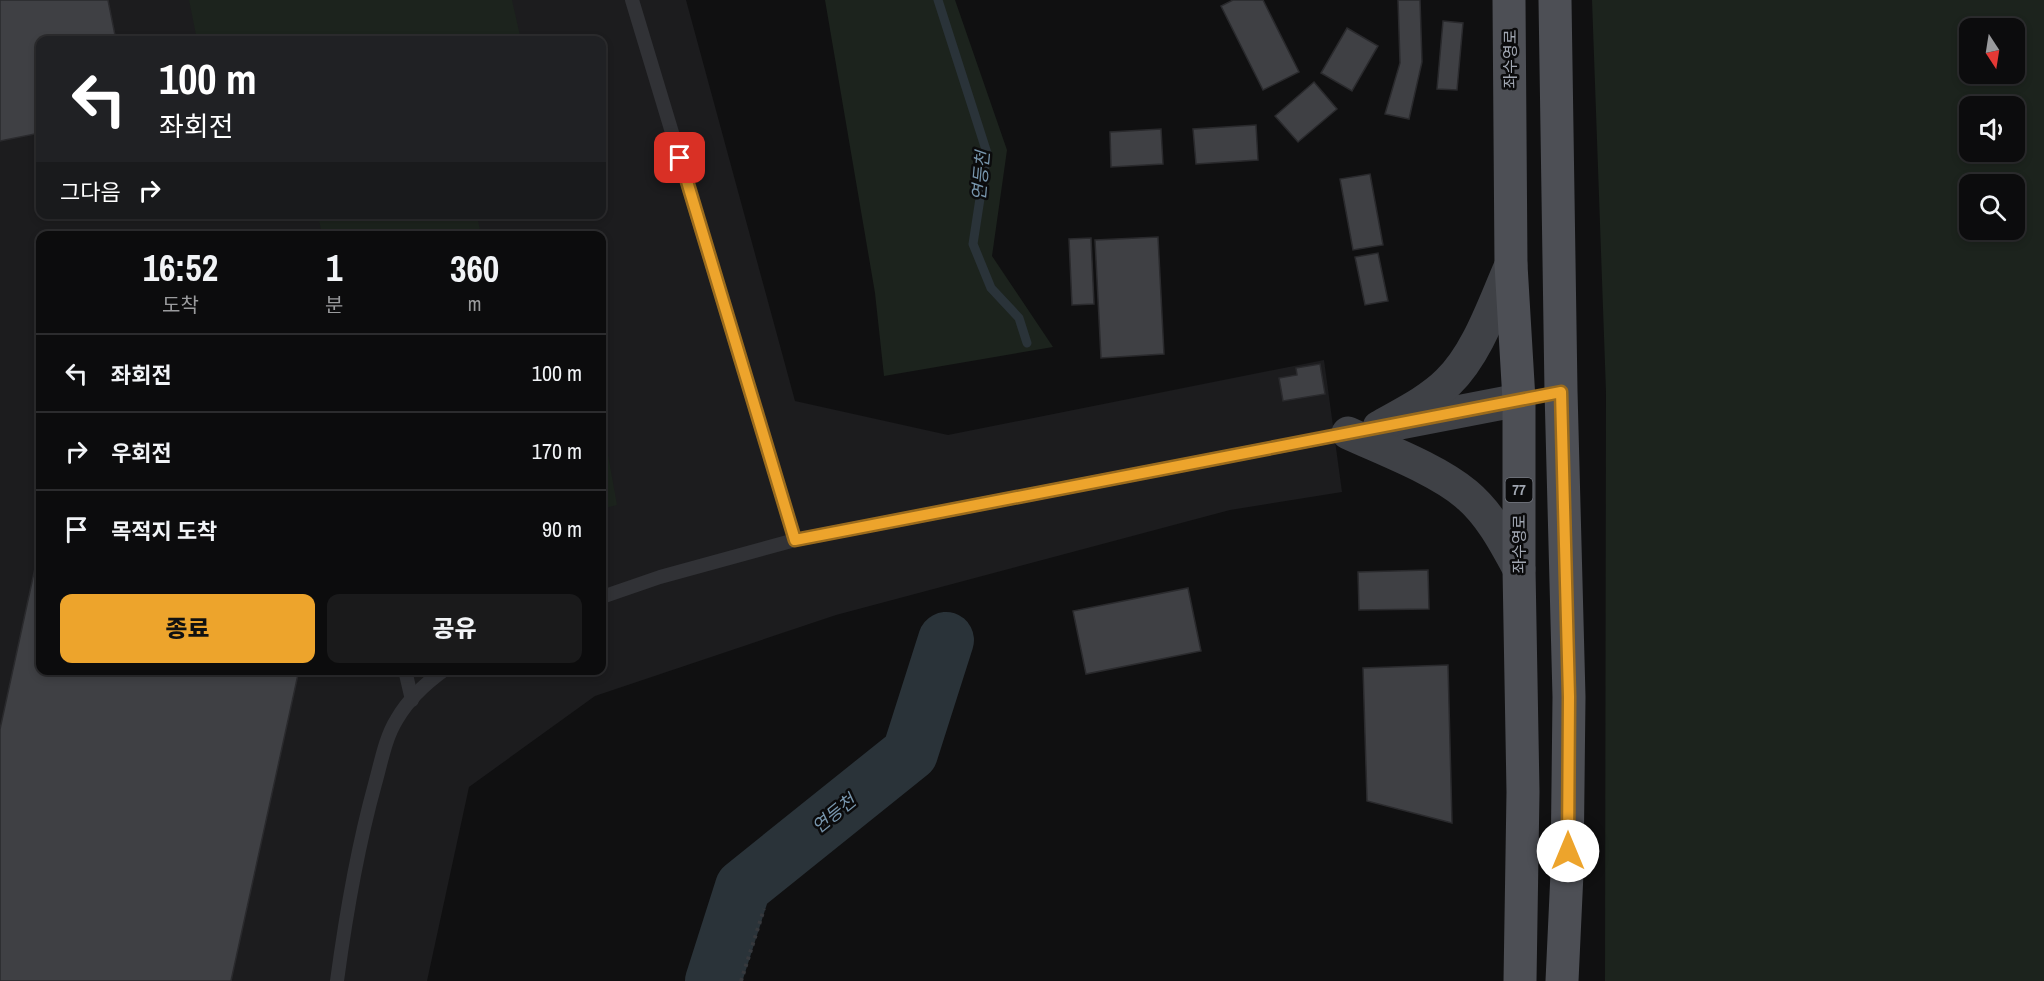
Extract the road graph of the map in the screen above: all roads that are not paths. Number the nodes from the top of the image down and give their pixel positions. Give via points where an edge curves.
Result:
1 (632, 0) edge
2 (1509, 0) edge
3 (1555, 0) edge
4 (1511, 265) junction
5 (1561, 392) junction
6 (1519, 400) junction
7 (1354, 432) junction
8 (795, 540) junction
9 (1519, 569) junction
10 (606, 596) edge
11 (406, 675) edge
12 (437, 675) edge
13 (412, 700) junction
14 (337, 981) edge
15 (1520, 981) edge
16 (1562, 981) edge

1 - 8 lane
2 - 4 main road, 좌수영로 / 77
3 - 5 main road
4 - 6 main road, 좌수영로 / 77
4 - 7 street via 1465,363 1448,383 1416,406
5 - 6 main road
5 - 16 main road via 1569,697
6 - 7 street
6 - 9 main road, 좌수영로 / 77
7 - 8 lane
7 - 9 street via 1443,478 1466,495 1484,513
8 - 10 lane
9 - 15 main road, 좌수영로 / 77 via 1523,792
11 - 13 lane
12 - 13 lane
13 - 14 lane via 397,719 384,750 367,812 349,895

